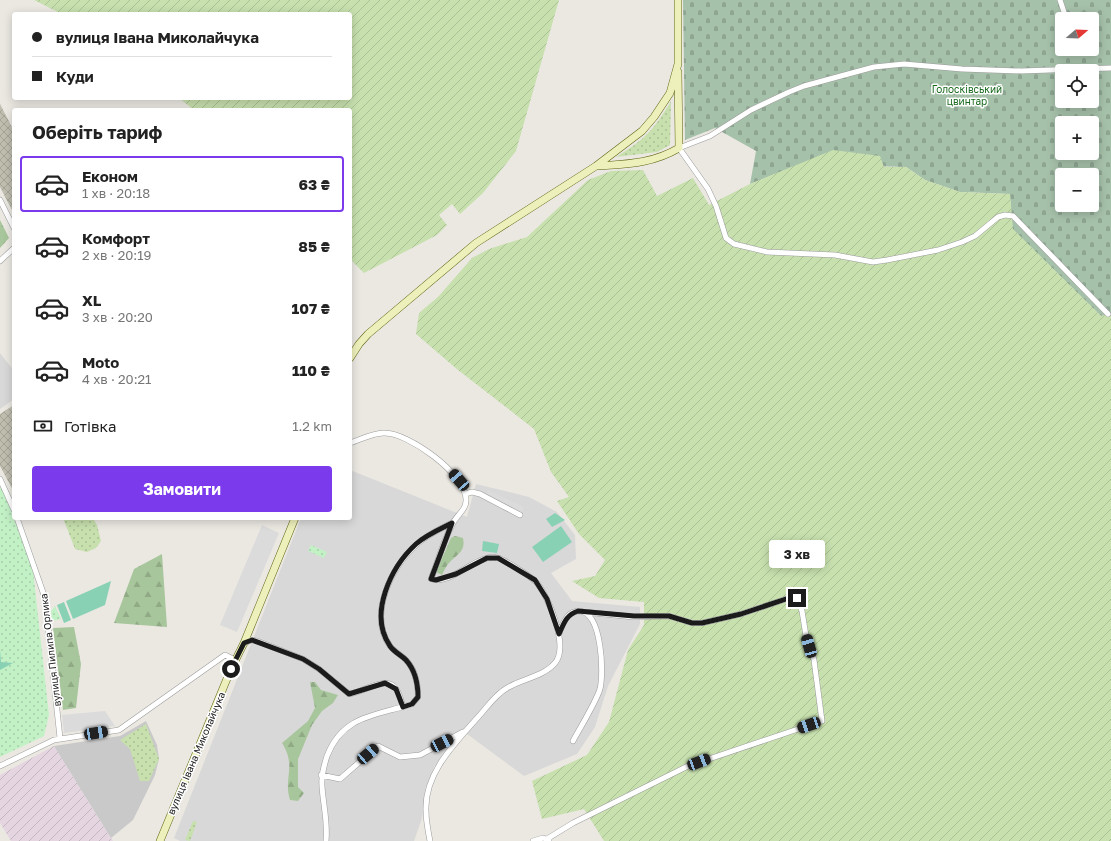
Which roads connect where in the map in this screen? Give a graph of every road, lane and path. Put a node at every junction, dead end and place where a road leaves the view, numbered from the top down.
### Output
1 (678, 0) edge
2 (1060, 0) edge
3 (1064, 12) edge
4 (678, 64) junction
5 (1111, 68) edge
6 (679, 148) junction
7 (596, 166) junction
8 (0, 200) edge
9 (12, 224) edge
10 (12, 250) edge
11 (0, 261) edge
12 (1108, 314) dead end
13 (352, 355) edge
14 (352, 442) edge
15 (0, 479) edge
16 (465, 494) junction
17 (12, 506) edge
18 (520, 515) dead end
19 (18, 520) edge
20 (294, 520) edge
21 (452, 523) junction
22 (584, 612) junction
23 (559, 634) junction
24 (244, 643) junction
25 (235, 660) junction
26 (403, 707) junction
27 (465, 731) junction
28 (60, 738) junction
29 (573, 741) dead end
30 (0, 766) edge
31 (321, 775) junction
32 (548, 840) edge
33 (160, 841) edge
34 (326, 841) edge
35 (430, 841) edge
36 (533, 841) edge

1 - 4 street
2 - 3 street
4 - 6 street
4 - 7 street
5 - 6 street
6 - 7 street
6 - 12 street
7 - 13 street
8 - 9 street
10 - 11 street
14 - 16 street
15 - 17 street
16 - 18 street
16 - 21 street
19 - 28 street, вулиця Пилипа Орлика
20 - 24 street, вулиця Івана Миколайчука
21 - 23 street
21 - 26 street
22 - 23 street
22 - 29 street
22 - 32 street
23 - 27 street
24 - 25 street, вулиця Івана Миколайчука
24 - 26 street
25 - 28 street
25 - 33 street, вулиця Івана Миколайчука
26 - 31 street
27 - 31 street
27 - 35 street
28 - 30 street
31 - 34 street
32 - 36 street

